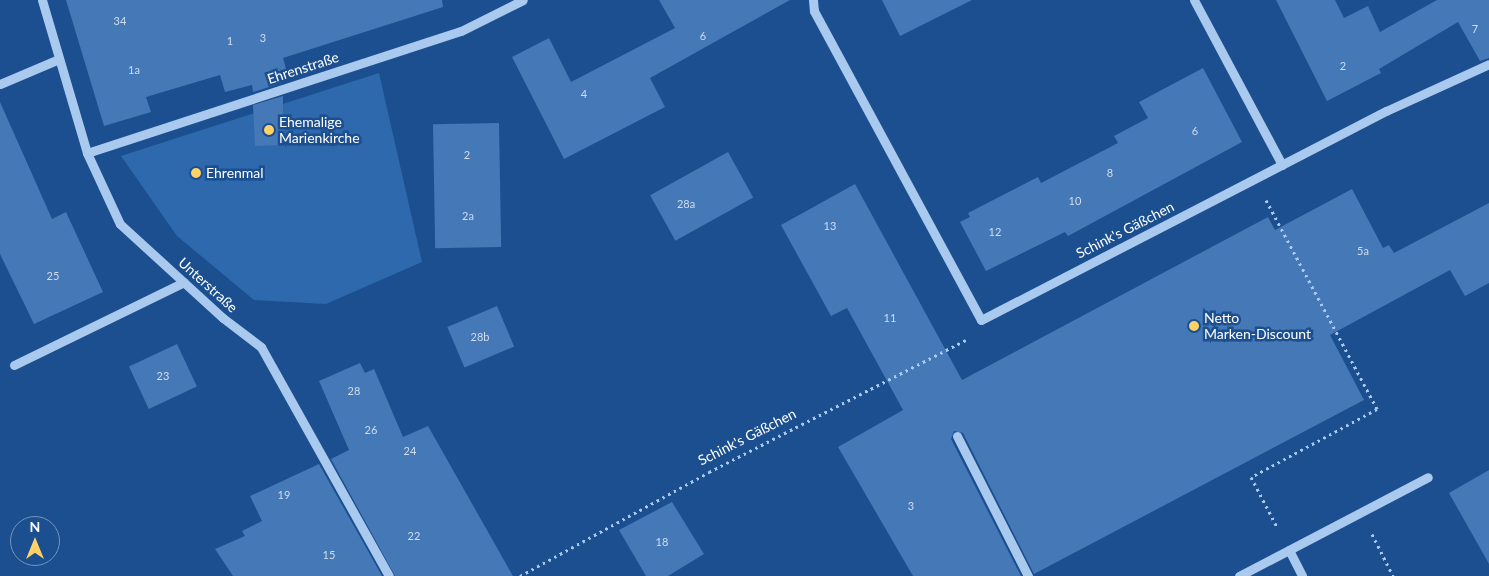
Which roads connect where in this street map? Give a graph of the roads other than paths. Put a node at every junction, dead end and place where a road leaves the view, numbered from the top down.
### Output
1 (42, 0) edge
2 (523, 0) edge
3 (813, 0) edge
4 (1194, 0) edge
5 (59, 59) junction
6 (1489, 64) edge
7 (0, 84) edge
8 (87, 153) junction
9 (1282, 165) junction
10 (184, 282) junction
11 (14, 365) dead end
12 (956, 436) dead end
13 (1428, 477) dead end
14 (1289, 550) junction
15 (389, 576) edge
16 (1028, 576) edge
17 (1239, 576) edge
18 (1302, 576) edge

1 - 5 street, Unterstraße
2 - 8 street, Ehrenstraße
3 - 9 street, Schink's Gäßchen
4 - 9 street
5 - 7 street
5 - 8 street, Unterstraße
6 - 9 street, Schink's Gäßchen
8 - 10 street, Unterstraße
10 - 11 street
10 - 15 street, Unterstraße
12 - 16 street
13 - 14 street
14 - 17 street
14 - 18 street

